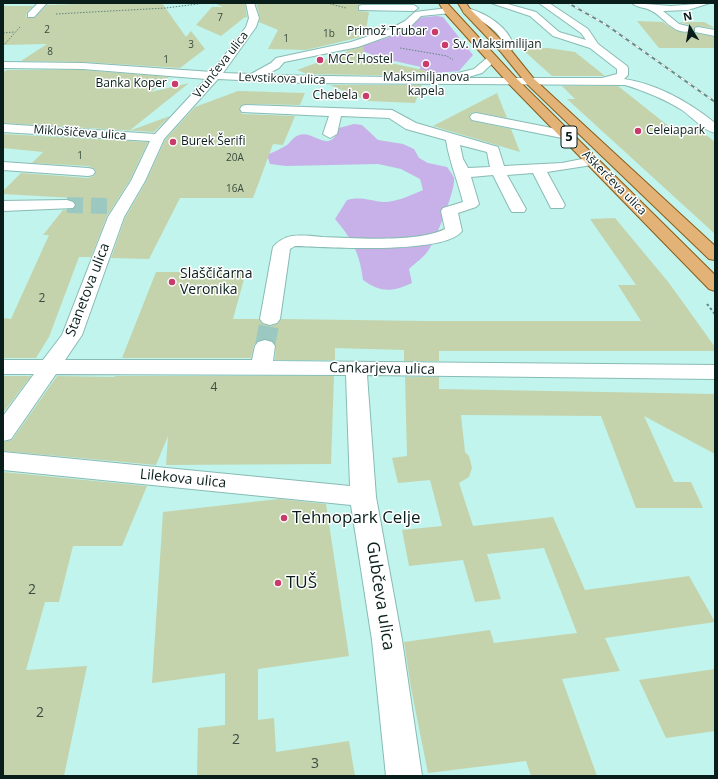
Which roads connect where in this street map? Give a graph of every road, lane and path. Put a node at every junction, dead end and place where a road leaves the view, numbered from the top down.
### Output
1 (43, 3) edge
2 (204, 3) edge
3 (250, 3) edge
4 (495, 3) edge
5 (543, 3) edge
6 (706, 3) edge
7 (645, 6) edge
8 (445, 7) edge
9 (464, 7) edge
10 (362, 8) dead end
11 (415, 8) edge
12 (31, 15) junction
13 (656, 22) dead end
14 (14, 32) junction
15 (3, 33) edge
16 (715, 33) edge
17 (362, 42) junction
18 (3, 46) edge
19 (594, 46) junction
20 (492, 59) junction
21 (3, 64) edge
22 (458, 64) dead end
23 (215, 76) junction
24 (253, 78) junction
25 (420, 81) junction
26 (510, 81) junction
27 (530, 81) junction
28 (605, 81) junction
29 (246, 109) dead end
30 (266, 110) junction
31 (301, 111) junction
32 (336, 112) junction
33 (476, 117) dead end
34 (259, 123) dead end
35 (296, 123) dead end
36 (3, 128) edge
37 (715, 129) edge
38 (330, 134) dead end
39 (567, 135) junction
40 (158, 138) junction
41 (452, 138) junction
42 (592, 161) junction
43 (10, 166) edge
44 (538, 168) junction
45 (498, 171) junction
46 (88, 172) dead end
47 (463, 173) junction
48 (3, 182) edge
49 (67, 205) tunnel mouth
50 (557, 205) dead end
51 (3, 206) edge
52 (518, 209) dead end
53 (715, 255) edge
54 (715, 285) edge
55 (270, 319) tunnel mouth
56 (265, 346) tunnel mouth
57 (3, 367) edge
58 (262, 367) junction
59 (50, 368) junction
60 (357, 369) junction
61 (715, 372) edge
62 (3, 433) edge
63 (3, 461) edge
64 (363, 497) junction
65 (404, 776) edge

1 - 12 street
2 - 12 path
3 - 23 street, Vrunčeva ulica
4 - 19 street
5 - 19 street
6 - 7 street
7 - 13 street
7 - 16 street
8 - 11 street
8 - 20 main road, Aškerčeva ulica / 5
9 - 27 main road, Aškerčeva ulica / 5
10 - 11 street
11 - 17 street
12 - 14 path
14 - 15 path
14 - 18 path
17 - 22 path
17 - 24 street
19 - 28 street
20 - 25 street
20 - 26 main road, Aškerčeva ulica / 5
21 - 23 street, Levstikova ulica
23 - 24 street, Levstikova ulica
23 - 40 street, Vrunčeva ulica
24 - 25 street, Levstikova ulica
25 - 26 street, Levstikova ulica
26 - 27 street, Levstikova ulica
26 - 39 main road, Aškerčeva ulica / 5
27 - 28 street, Levstikova ulica
27 - 53 main road, Aškerčeva ulica / 5
28 - 37 street, Levstikova ulica
29 - 30 street
30 - 31 street
30 - 34 street
31 - 32 street
31 - 35 street
32 - 38 street
32 - 41 street
33 - 39 street
36 - 40 street, Miklošičeva ulica
39 - 42 main road, Aškerčeva ulica / 5
40 - 59 street, Stanetova ulica
41 - 45 street
41 - 47 street
42 - 44 street
42 - 54 main road, Aškerčeva ulica / 5
43 - 46 street
43 - 48 street
44 - 45 street
44 - 50 street
45 - 47 street
45 - 52 street
47 - 55 street
49 - 51 street
56 - 58 street
57 - 59 street, Cankarjeva ulica
58 - 59 street, Cankarjeva ulica
58 - 60 street, Cankarjeva ulica
59 - 62 street, Stanetova ulica
60 - 61 street, Cankarjeva ulica
60 - 64 street, Gubčeva ulica
63 - 64 street, Lilekova ulica
64 - 65 street, Gubčeva ulica

